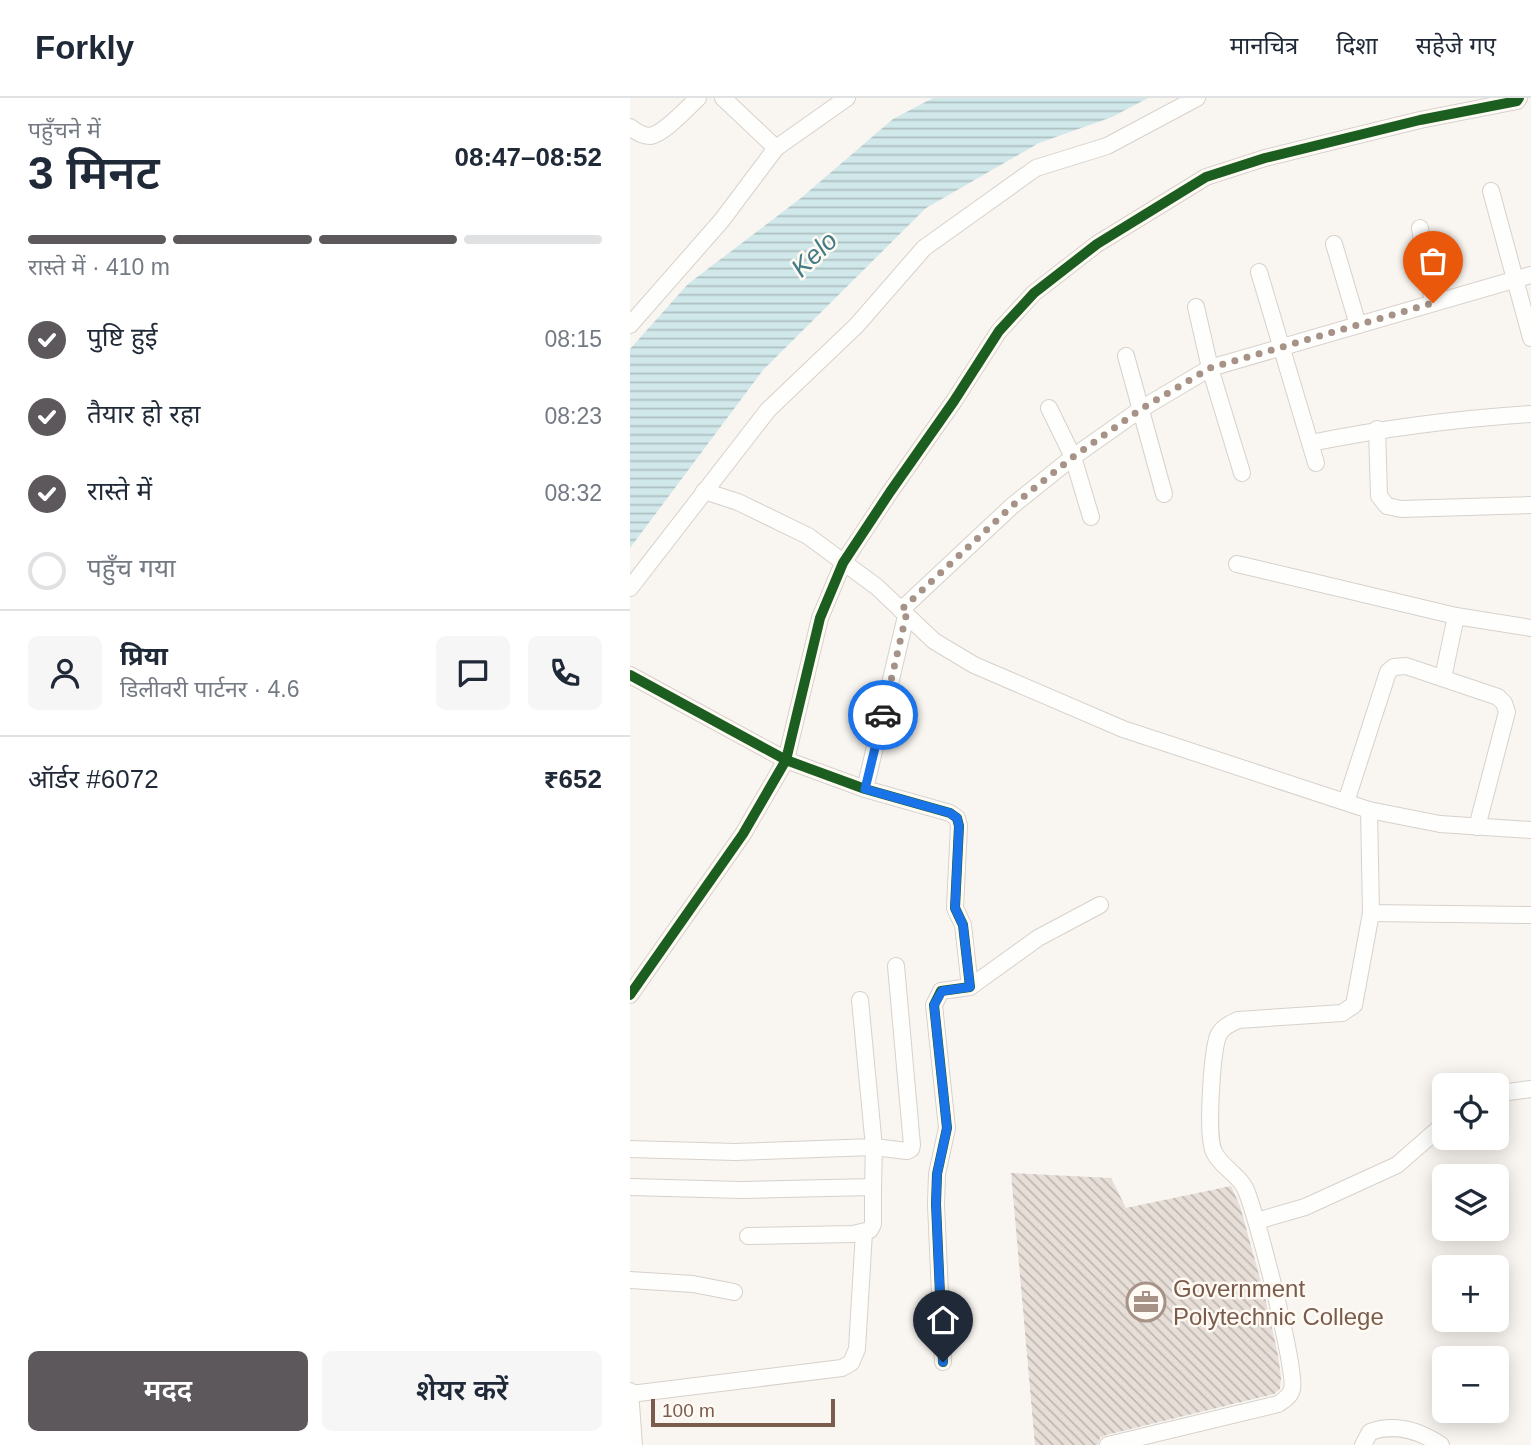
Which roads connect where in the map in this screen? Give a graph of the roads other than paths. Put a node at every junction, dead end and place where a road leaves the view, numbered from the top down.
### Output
1 (698, 98) edge
2 (723, 98) edge
3 (847, 98) edge
4 (1197, 98) edge
5 (1522, 102) edge
6 (630, 127) edge
7 (776, 148) junction
8 (1490, 191) dead end
9 (1420, 228) dead end
10 (1334, 244) dead end
11 (1259, 272) dead end
12 (1523, 277) edge
13 (1433, 303) junction
14 (1196, 307) dead end
15 (630, 325) edge
16 (1358, 325) junction
17 (1531, 338) edge
18 (1282, 347) junction
19 (1126, 356) dead end
20 (1210, 368) junction
21 (1049, 408) dead end
22 (1141, 409) junction
23 (1531, 414) edge
24 (1377, 429) junction
25 (1311, 443) junction
26 (1073, 457) junction
27 (1316, 463) dead end
28 (1242, 473) dead end
29 (704, 491) junction
30 (1164, 494) dead end
31 (1531, 505) edge
32 (1091, 517) dead end
33 (843, 563) junction
34 (1237, 564) dead end
35 (630, 588) edge
36 (903, 613) junction
37 (1456, 616) junction
38 (1531, 628) edge
39 (630, 675) edge
40 (1443, 678) junction
41 (786, 760) junction
42 (865, 789) junction
43 (1346, 802) junction
44 (1369, 810) junction
45 (1477, 827) junction
46 (1531, 830) edge
47 (1100, 905) dead end
48 (1371, 913) junction
49 (1531, 915) edge
50 (896, 966) dead end
51 (970, 987) junction
52 (630, 995) edge
53 (860, 1000) dead end
54 (1531, 1089) edge
55 (1509, 1093) edge
56 (1432, 1134) edge
57 (874, 1147) junction
58 (630, 1149) edge
59 (630, 1187) edge
60 (873, 1187) junction
61 (1257, 1221) junction
62 (864, 1232) junction
63 (748, 1236) dead end
64 (630, 1280) edge
65 (734, 1292) dead end
66 (943, 1362) dead end
67 (630, 1392) edge
68 (634, 1445) edge
69 (1108, 1445) edge
70 (1363, 1445) edge
71 (1441, 1445) edge

1 - 6 street
2 - 7 street
3 - 7 street
4 - 29 street
5 - 33 street
7 - 15 street
8 - 12 street
9 - 13 street
10 - 16 street
11 - 18 street
12 - 13 street
12 - 17 street
13 - 16 street
14 - 20 street
16 - 18 street
18 - 20 street
18 - 25 street
19 - 22 street
20 - 22 street
20 - 28 street
21 - 26 street
22 - 26 street
22 - 30 street
23 - 24 street
24 - 25 street
24 - 31 street
25 - 27 street
26 - 32 street
26 - 36 street
29 - 33 street
29 - 35 street
33 - 36 street
33 - 41 street
34 - 37 street
36 - 42 street
36 - 43 street
37 - 38 street
37 - 40 street
39 - 41 street
40 - 43 street
40 - 45 street
41 - 42 street
41 - 52 street
42 - 51 street
43 - 44 street
44 - 45 street
44 - 48 street
45 - 46 street
47 - 51 street
48 - 49 street
48 - 61 street
50 - 57 street
51 - 66 street
53 - 57 street
54 - 55 street
56 - 61 street
57 - 58 street
57 - 60 street
59 - 60 street
60 - 62 street
61 - 69 street
62 - 63 street
62 - 67 street
64 - 65 street
67 - 68 street
70 - 71 street

